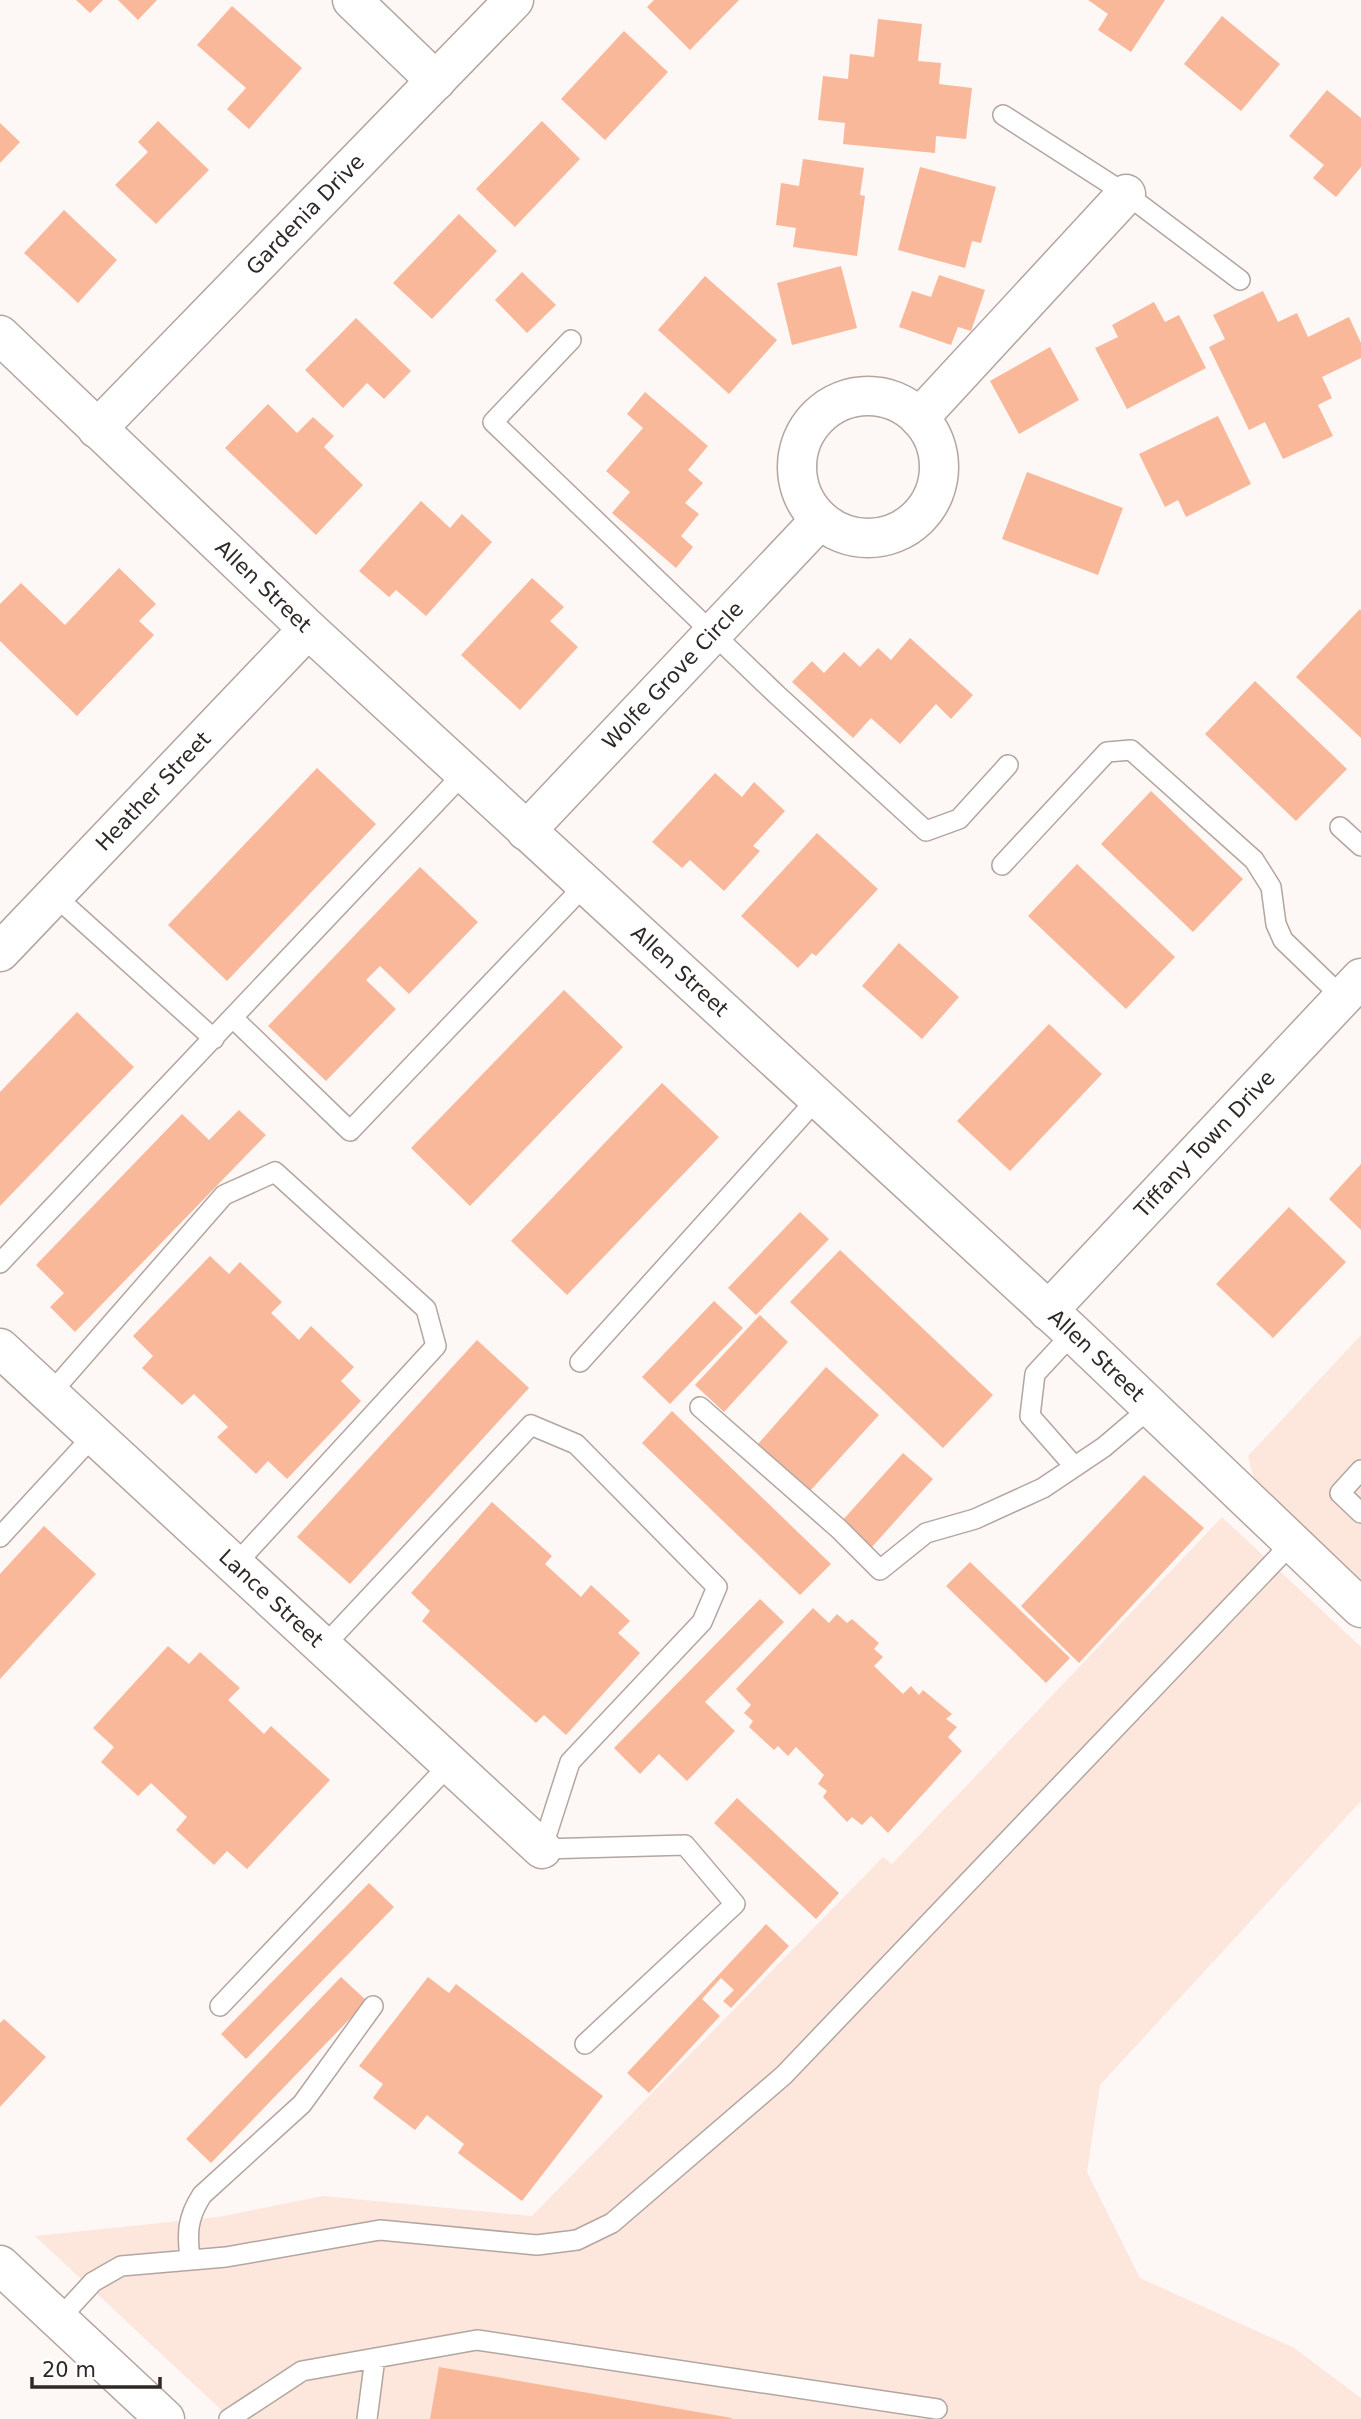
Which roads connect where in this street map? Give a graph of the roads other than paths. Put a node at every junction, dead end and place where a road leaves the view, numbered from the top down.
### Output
1 (352, 0) edge
2 (514, 0) edge
3 (436, 80) junction
4 (1003, 115) dead end
5 (1126, 194) junction
6 (1240, 280) dead end
7 (0, 335) edge
8 (571, 340) dead end
9 (919, 418) junction
10 (97, 429) junction
11 (820, 520) junction
12 (308, 629) junction
13 (713, 633) junction
14 (1008, 765) dead end
15 (464, 774) junction
16 (1340, 827) dead end
17 (526, 831) junction
18 (1361, 846) edge
19 (1002, 865) dead end
20 (585, 885) junction
21 (54, 895) junction
22 (0, 952) edge
23 (1352, 988) edge
24 (233, 1018) junction
25 (214, 1039) junction
26 (816, 1100) junction
27 (0, 1264) edge
28 (1060, 1322) junction
29 (0, 1348) edge
30 (580, 1362) dead end
31 (50, 1394) junction
32 (700, 1407) dead end
33 (1151, 1407) junction
34 (94, 1435) junction
35 (1074, 1466) junction
36 (1361, 1470) edge
37 (1361, 1513) edge
38 (0, 1537) edge
39 (1292, 1544) junction
40 (235, 1565) junction
41 (1361, 1608) edge
42 (324, 1647) junction
43 (450, 1764) junction
44 (542, 1849) junction
45 (220, 2006) dead end
46 (373, 2006) dead end
47 (585, 2044) dead end
48 (190, 2260) junction
49 (0, 2266) edge
50 (58, 2320) junction
51 (375, 2358) junction
52 (937, 2409) dead end
53 (165, 2419) edge
54 (229, 2419) edge
55 (367, 2419) edge

1 - 3 street
2 - 3 street, Gardenia Drive
3 - 10 street, Gardenia Drive
4 - 5 lane
5 - 6 lane
5 - 9 street
7 - 10 street, Allen Street
8 - 13 lane
9 - 11 street
9 - 11 street
10 - 12 street, Allen Street
11 - 13 street, Wolfe Grove Circle
12 - 15 street, Allen Street
12 - 21 street, Heather Street
13 - 14 lane
13 - 17 street, Wolfe Grove Circle
15 - 17 street, Allen Street
15 - 24 lane
16 - 18 lane
17 - 20 street, Allen Street
19 - 23 lane
20 - 24 lane
20 - 26 street, Allen Street
21 - 22 street, Heather Street
21 - 25 lane
23 - 28 street, Tiffany Town Drive
24 - 25 lane
25 - 27 lane
26 - 28 street, Allen Street
26 - 30 lane
28 - 33 street, Allen Street
28 - 35 lane
29 - 31 street, Lance Street
31 - 34 street, Lance Street
31 - 40 lane
32 - 35 lane
33 - 35 lane
33 - 39 street, Allen Street
34 - 38 lane
34 - 40 street, Lance Street
36 - 37 lane
39 - 41 street, Allen Street
39 - 48 lane
40 - 42 street, Lance Street
42 - 43 street, Lance Street
42 - 44 lane
43 - 44 street, Lance Street
43 - 45 lane
44 - 47 lane
46 - 48 lane
48 - 50 lane
49 - 50 street
50 - 53 street
51 - 52 lane
51 - 54 lane
51 - 55 lane

